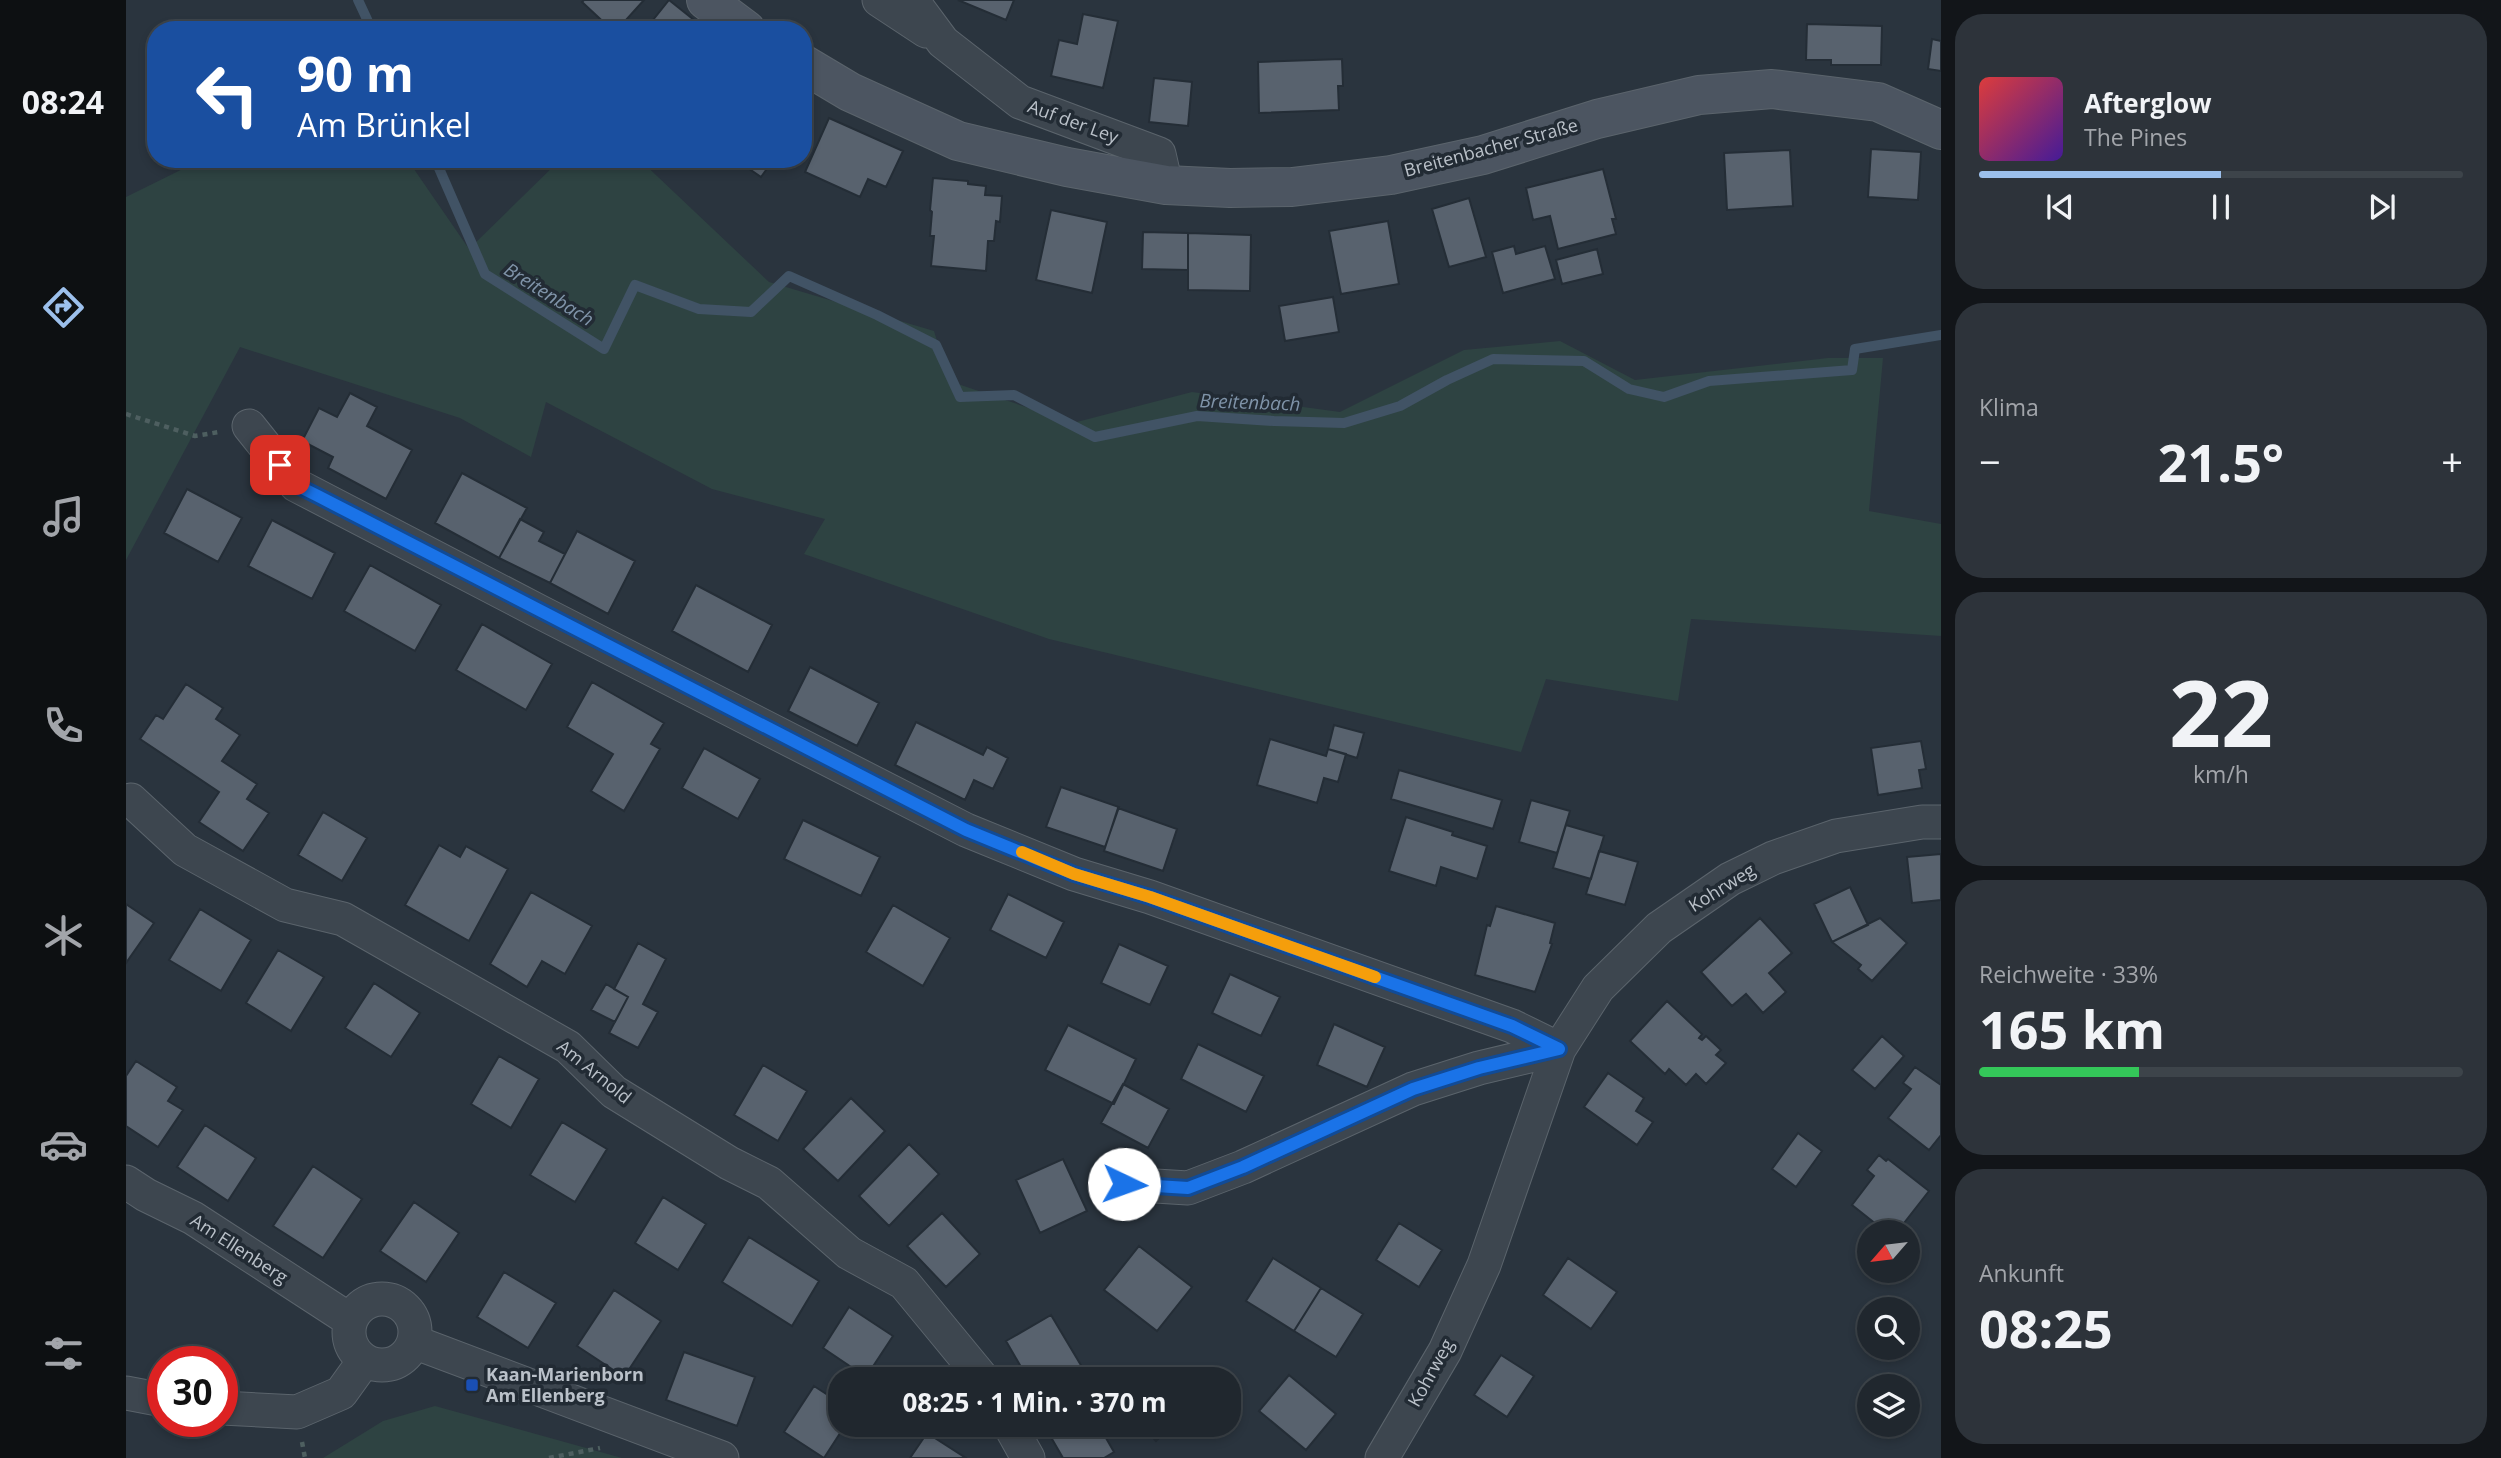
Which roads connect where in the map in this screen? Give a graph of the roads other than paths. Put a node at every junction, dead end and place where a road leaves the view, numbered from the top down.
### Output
1 (706, 0) edge
2 (879, 0) edge
3 (912, 0) edge
4 (734, 21) edge
5 (943, 43) junction
6 (812, 69) edge
7 (1941, 130) edge
8 (1166, 185) junction
9 (249, 426) road end
10 (131, 800) dead end
11 (1941, 822) edge
12 (1559, 1049) junction
13 (126, 1182) edge
14 (1124, 1184) dead end
15 (350, 1320) junction
16 (414, 1342) junction
17 (365, 1361) junction
18 (973, 1367) edge
19 (126, 1392) edge
20 (147, 1397) edge
21 (238, 1409) edge
22 (1016, 1437) edge
23 (722, 1458) edge
24 (1028, 1458) edge
25 (1382, 1458) edge

1 - 4 street
2 - 5 street
3 - 5 street, Auf der Ley
5 - 8 street, Auf der Ley
6 - 8 street, Breitenbacher Straße
7 - 8 street, Breitenbacher Straße
9 - 12 street
10 - 18 street, Am Arnold
11 - 12 street, Kohrweg
12 - 14 street
12 - 25 street, Kohrweg
13 - 15 street, Am Ellenberg
15 - 16 street
15 - 17 street
16 - 17 street
16 - 23 street
17 - 21 street
19 - 20 street
22 - 24 street

